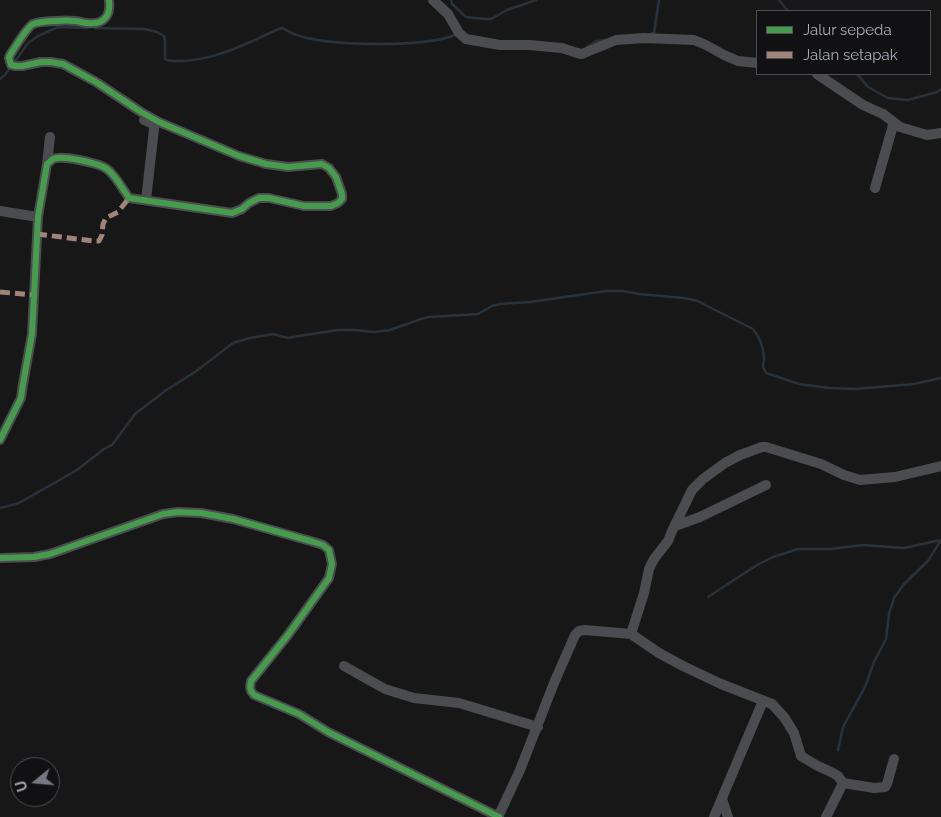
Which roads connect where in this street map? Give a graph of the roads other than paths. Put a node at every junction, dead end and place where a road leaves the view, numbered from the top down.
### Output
1 (109, 0) edge
2 (433, 0) edge
3 (756, 63) edge
4 (818, 75) edge
5 (141, 112) junction
6 (894, 122) junction
7 (941, 133) edge
8 (50, 136) dead end
9 (47, 164) junction
10 (875, 188) dead end
11 (146, 200) junction
12 (0, 211) edge
13 (38, 217) junction
14 (0, 440) edge
15 (941, 466) edge
16 (766, 485) dead end
17 (675, 526) junction
18 (0, 558) edge
19 (631, 634) junction
20 (344, 666) dead end
21 (763, 701) junction
22 (538, 727) junction
23 (894, 759) dead end
24 (843, 784) junction
25 (722, 799) junction
26 (498, 817) edge
27 (714, 817) edge
28 (728, 817) edge
29 (826, 817) edge

1 - 5 street
2 - 3 street
4 - 6 street
5 - 11 street
5 - 11 street
6 - 7 street
6 - 10 street
8 - 9 street
9 - 11 street
9 - 13 street
12 - 13 street
13 - 14 street
15 - 17 street
16 - 17 street
17 - 19 street
18 - 26 street
19 - 21 street
19 - 22 street
20 - 22 street
21 - 24 street
21 - 25 street
22 - 26 street
23 - 24 street
24 - 29 street
25 - 27 street
25 - 28 street

